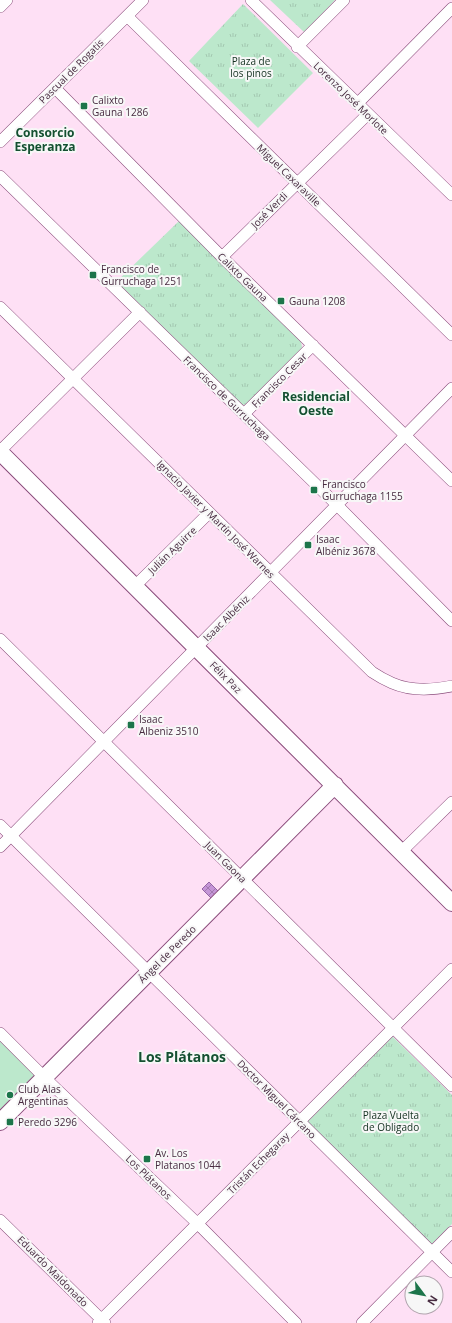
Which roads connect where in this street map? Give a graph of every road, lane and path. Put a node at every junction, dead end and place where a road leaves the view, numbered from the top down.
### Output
1 (7, 0) edge
2 (143, 0) edge
3 (251, 0) edge
4 (344, 0) edge
5 (0, 7) edge
6 (452, 8) edge
7 (127, 16) junction
8 (298, 47) junction
9 (54, 88) junction
10 (357, 104) junction
11 (368, 114) junction
12 (0, 142) edge
13 (0, 176) edge
14 (297, 182) junction
15 (452, 195) edge
16 (222, 256) junction
17 (0, 307) edge
18 (140, 312) junction
19 (452, 335) edge
20 (313, 345) junction
21 (72, 378) junction
22 (452, 388) edge
23 (244, 414) junction
24 (406, 436) junction
25 (0, 452) edge
26 (452, 481) edge
27 (337, 506) junction
28 (209, 513) junction
29 (270, 573) junction
30 (135, 586) junction
31 (452, 621) edge
32 (0, 639) edge
33 (196, 648) junction
34 (452, 686) edge
35 (104, 742) junction
36 (335, 785) junction
37 (452, 802) edge
38 (0, 825) edge
39 (11, 836) junction
40 (0, 847) edge
41 (401, 852) junction
42 (242, 878) junction
43 (452, 903) edge
44 (452, 969) edge
45 (149, 972) junction
46 (393, 1028) junction
47 (0, 1033) edge
48 (45, 1078) junction
49 (452, 1086) edge
50 (0, 1122) edge
51 (300, 1122) junction
52 (0, 1220) edge
53 (197, 1224) junction
54 (452, 1232) edge
55 (432, 1252) junction
56 (452, 1272) edge
57 (102, 1322) edge
58 (296, 1323) edge
59 (362, 1323) edge

1 - 5 street
2 - 7 street, Pascual de Rogatis
3 - 8 street, Lorenzo José Morlote
4 - 8 street
6 - 10 street
7 - 9 street, Pascual de Rogatis
7 - 14 street, Miguel Caxaraville
8 - 10 street, Lorenzo José Morlote
9 - 12 street, Pascual de Rogatis
9 - 16 street, Calixto Gauna
10 - 11 street, Lorenzo José Morlote
11 - 14 street, José Verdi
11 - 15 street, Lorenzo José Morlote
13 - 18 street, Francisco de Gurruchaga
14 - 16 street, José Verdi
14 - 19 street, Miguel Caxaraville
16 - 20 street, Calixto Gauna
17 - 21 street, Ignacio Javier y Martín José Warnes
18 - 21 street
18 - 23 street, Francisco de Gurruchaga
20 - 23 street, Francisco Cesar
20 - 24 street, Calixto Gauna
21 - 25 street
21 - 28 street, Ignacio Javier y Martín José Warnes
22 - 24 street, Isaac Albéniz
23 - 27 street, Francisco de Gurruchaga
24 - 26 street, Calixto Gauna
24 - 27 street, Isaac Albéniz
25 - 30 main road, Félix Paz
27 - 29 street, Isaac Albéniz
27 - 31 street, Francisco de Gurruchaga
28 - 29 street, Ignacio Javier y Martín José Warnes
28 - 30 street, Julián Aguirre
29 - 33 street, Isaac Albéniz
29 - 34 street, Ignacio Javier y Martín José Warnes
30 - 33 main road, Félix Paz
32 - 35 street, Juan Gaona
33 - 35 street, Isaac Albéniz
33 - 36 main road, Félix Paz
35 - 39 street, Isaac Albéniz
35 - 42 street, Juan Gaona
36 - 41 main road, Félix Paz
36 - 42 main road, Ángel de Peredo
37 - 41 street
38 - 39 street, Doctor Miguel Cárcano
39 - 40 street, Isaac Albéniz
39 - 45 street, Doctor Miguel Cárcano
41 - 43 main road, Félix Paz
42 - 45 main road, Ángel de Peredo
42 - 46 street, Juan Gaona
44 - 46 street, Tristán Echegaray
45 - 48 main road, Ángel de Peredo
45 - 51 street, Doctor Miguel Cárcano
46 - 49 street, Juan Gaona
46 - 51 street, Tristán Echegaray
47 - 48 street, Los Plátanos
48 - 50 main road, Ángel de Peredo
48 - 53 street, Los Plátanos
51 - 53 street, Tristán Echegaray
51 - 55 street, Doctor Miguel Cárcano
52 - 57 street, Eduardo Maldonado
53 - 57 street, Tristán Echegaray
53 - 58 street, Los Plátanos
54 - 55 street
55 - 56 street, Doctor Miguel Cárcano
55 - 59 street

